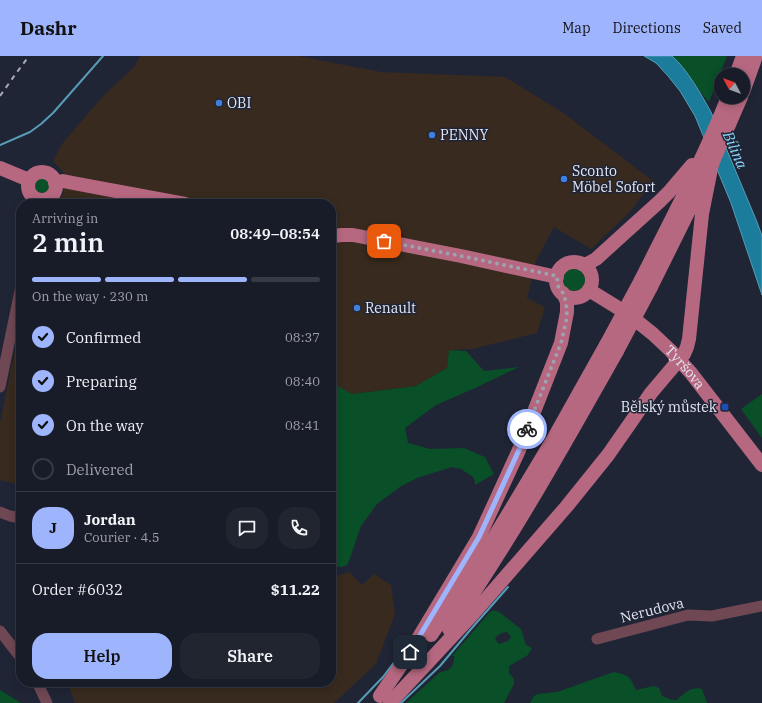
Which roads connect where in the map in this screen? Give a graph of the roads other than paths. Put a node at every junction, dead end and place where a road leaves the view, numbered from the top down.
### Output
1 (743, 56) edge
2 (756, 56) edge
3 (739, 68) edge
4 (750, 73) edge
5 (724, 104) edge
6 (738, 104) edge
7 (706, 148) junction
8 (712, 164) junction
9 (0, 168) edge
10 (29, 180) junction
11 (55, 183) junction
12 (36, 199) edge
13 (48, 199) edge
14 (158, 199) edge
15 (336, 237) edge
16 (582, 264) junction
17 (557, 276) junction
18 (646, 284) junction
19 (589, 290) junction
20 (563, 293) junction
21 (16, 310) edge
22 (611, 348) junction
23 (679, 360) junction
24 (0, 386) edge
25 (762, 465) edge
26 (0, 512) edge
27 (16, 517) edge
28 (762, 606) edge
29 (0, 631) edge
30 (597, 639) dead end
31 (16, 652) edge
32 (39, 687) edge
33 (404, 688) junction
34 (381, 701) edge
35 (47, 703) edge

1 - 3 main road
2 - 4 main road
5 - 7 main road
6 - 8 main road
7 - 16 main road
7 - 18 main road
8 - 18 main road
8 - 23 main road
9 - 10 main road
10 - 11 main road
10 - 12 main road
11 - 13 main road
11 - 14 main road
15 - 17 main road
16 - 17 main road
16 - 19 main road
17 - 20 main road
18 - 22 main road, bridge
19 - 20 main road
19 - 23 main road, Tyršova
20 - 34 main road
21 - 24 street
22 - 33 main road
22 - 34 main road
23 - 25 main road, Tyršova
23 - 33 main road
26 - 27 street
28 - 30 street, Nerudova
29 - 31 street
32 - 35 street
33 - 34 main road

